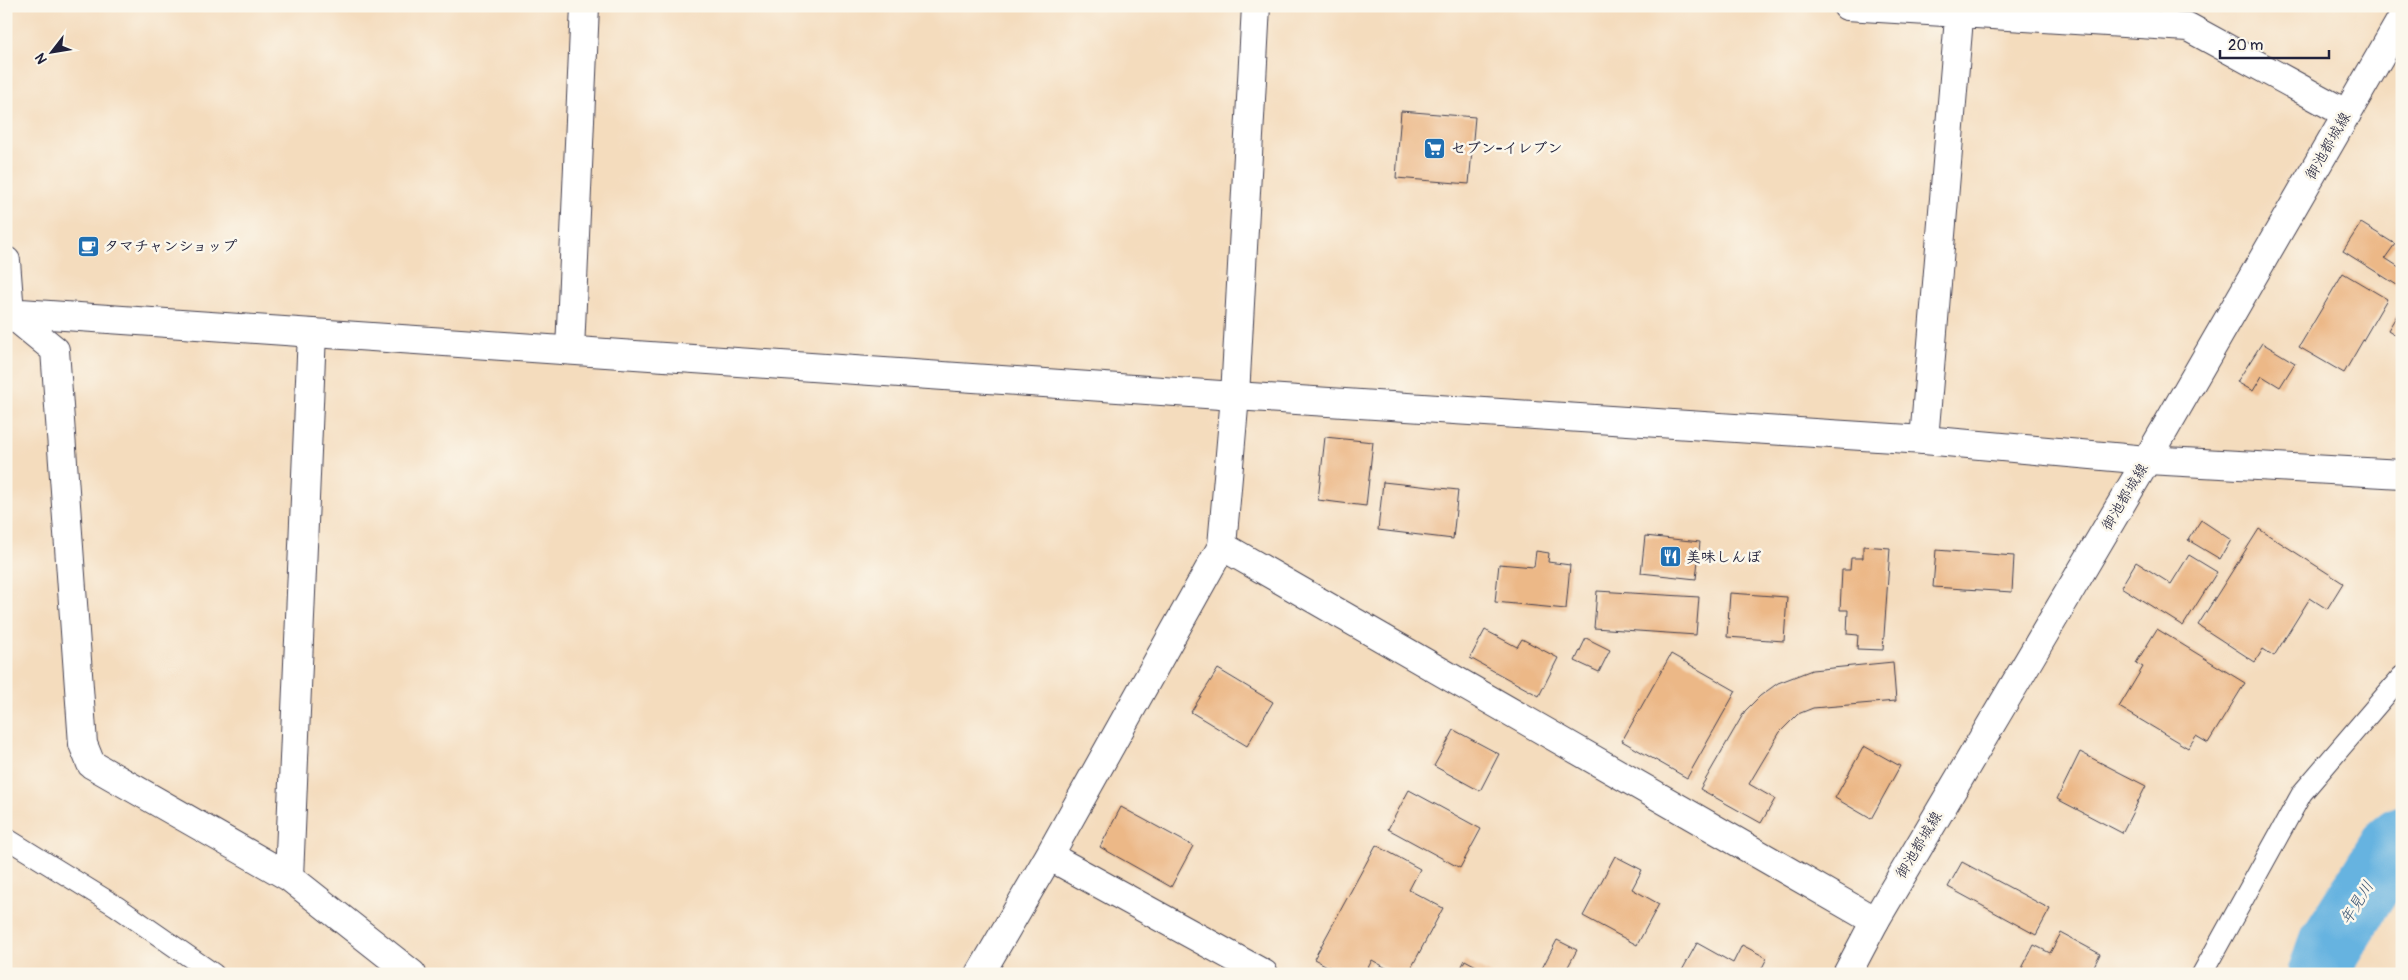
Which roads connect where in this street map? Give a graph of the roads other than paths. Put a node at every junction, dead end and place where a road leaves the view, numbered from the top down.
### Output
1 (586, 6) edge
2 (1256, 6) edge
3 (1848, 6) edge
4 (1960, 10) edge
5 (2402, 18) edge
6 (2347, 114) junction
7 (6, 261) edge
8 (8, 312) edge
9 (312, 333) junction
10 (570, 350) junction
11 (1235, 396) junction
12 (1924, 440) junction
13 (2147, 460) junction
14 (2402, 474) edge
15 (1222, 546) junction
16 (2402, 676) edge
17 (6, 838) edge
18 (1049, 856) junction
19 (289, 877) junction
20 (1875, 921) junction
21 (214, 974) edge
22 (412, 974) edge
23 (980, 974) edge
24 (1264, 974) edge
25 (1847, 974) edge
26 (2202, 974) edge

1 - 10 street
2 - 11 street
3 - 4 street
4 - 6 street
4 - 12 street
5 - 6 street, 御池都城線
6 - 13 street, 御池都城線
7 - 8 street
8 - 9 street
8 - 19 street
9 - 10 street
9 - 19 street
10 - 11 street
11 - 12 street
11 - 15 street
12 - 13 street
13 - 14 street
13 - 20 street, 御池都城線
15 - 18 street
15 - 20 street
16 - 26 lane
17 - 21 lane
18 - 23 street
18 - 24 street
19 - 22 street
20 - 25 street, 御池都城線

